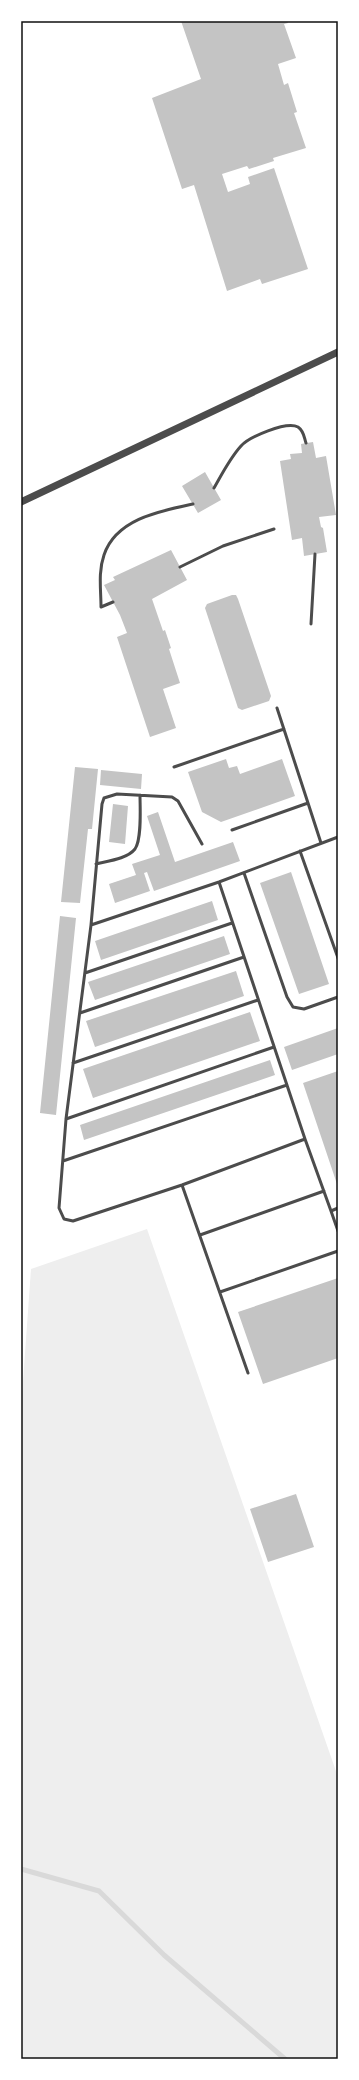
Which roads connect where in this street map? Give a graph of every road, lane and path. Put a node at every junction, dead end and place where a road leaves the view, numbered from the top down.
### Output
1 (338, 352) edge
2 (306, 443) dead end
3 (214, 488) dead end
4 (21, 502) edge
5 (192, 504) dead end
6 (274, 529) dead end
7 (315, 554) dead end
8 (180, 567) dead end
9 (113, 602) dead end
10 (311, 624) dead end
11 (277, 708) dead end
12 (284, 729) junction
13 (174, 767) dead end
14 (140, 796) junction
15 (308, 803) junction
16 (232, 830) dead end
17 (338, 837) edge
18 (321, 843) junction
19 (202, 844) dead end
20 (300, 851) junction
21 (96, 864) junction
22 (244, 873) junction
23 (219, 882) junction
24 (232, 923) junction
25 (91, 925) junction
26 (244, 958) junction
27 (338, 958) edge
28 (85, 973) junction
29 (338, 997) edge
30 (258, 1000) junction
31 (80, 1012) junction
32 (274, 1048) junction
33 (73, 1063) junction
34 (287, 1085) junction
35 (66, 1119) junction
36 (305, 1139) junction
37 (62, 1161) junction
38 (182, 1185) junction
39 (324, 1191) junction
40 (338, 1208) edge
41 (331, 1211) junction
42 (338, 1231) edge
43 (200, 1235) junction
44 (338, 1251) edge
45 (220, 1292) junction
46 (248, 1374) dead end

1 - 4 street
2 - 3 lane
5 - 9 lane
6 - 8 lane
7 - 10 lane
11 - 12 lane
12 - 13 lane
12 - 15 lane
14 - 19 lane
14 - 21 lane
14 - 21 lane
15 - 16 lane
15 - 18 lane
17 - 18 lane
18 - 20 lane
20 - 22 lane
20 - 27 lane
21 - 25 lane
22 - 23 lane
22 - 29 lane
23 - 24 lane
23 - 25 lane
24 - 26 lane
24 - 28 lane
25 - 28 lane
26 - 30 lane
26 - 31 lane
28 - 31 lane
30 - 32 lane
30 - 33 lane
31 - 33 lane
32 - 34 lane
32 - 35 lane
33 - 35 lane
34 - 36 lane
34 - 37 lane
35 - 37 lane
36 - 38 lane
36 - 39 lane
37 - 38 lane
38 - 43 lane
39 - 41 lane
39 - 43 lane
40 - 41 lane
41 - 42 lane
43 - 45 lane
44 - 45 lane
45 - 46 lane

